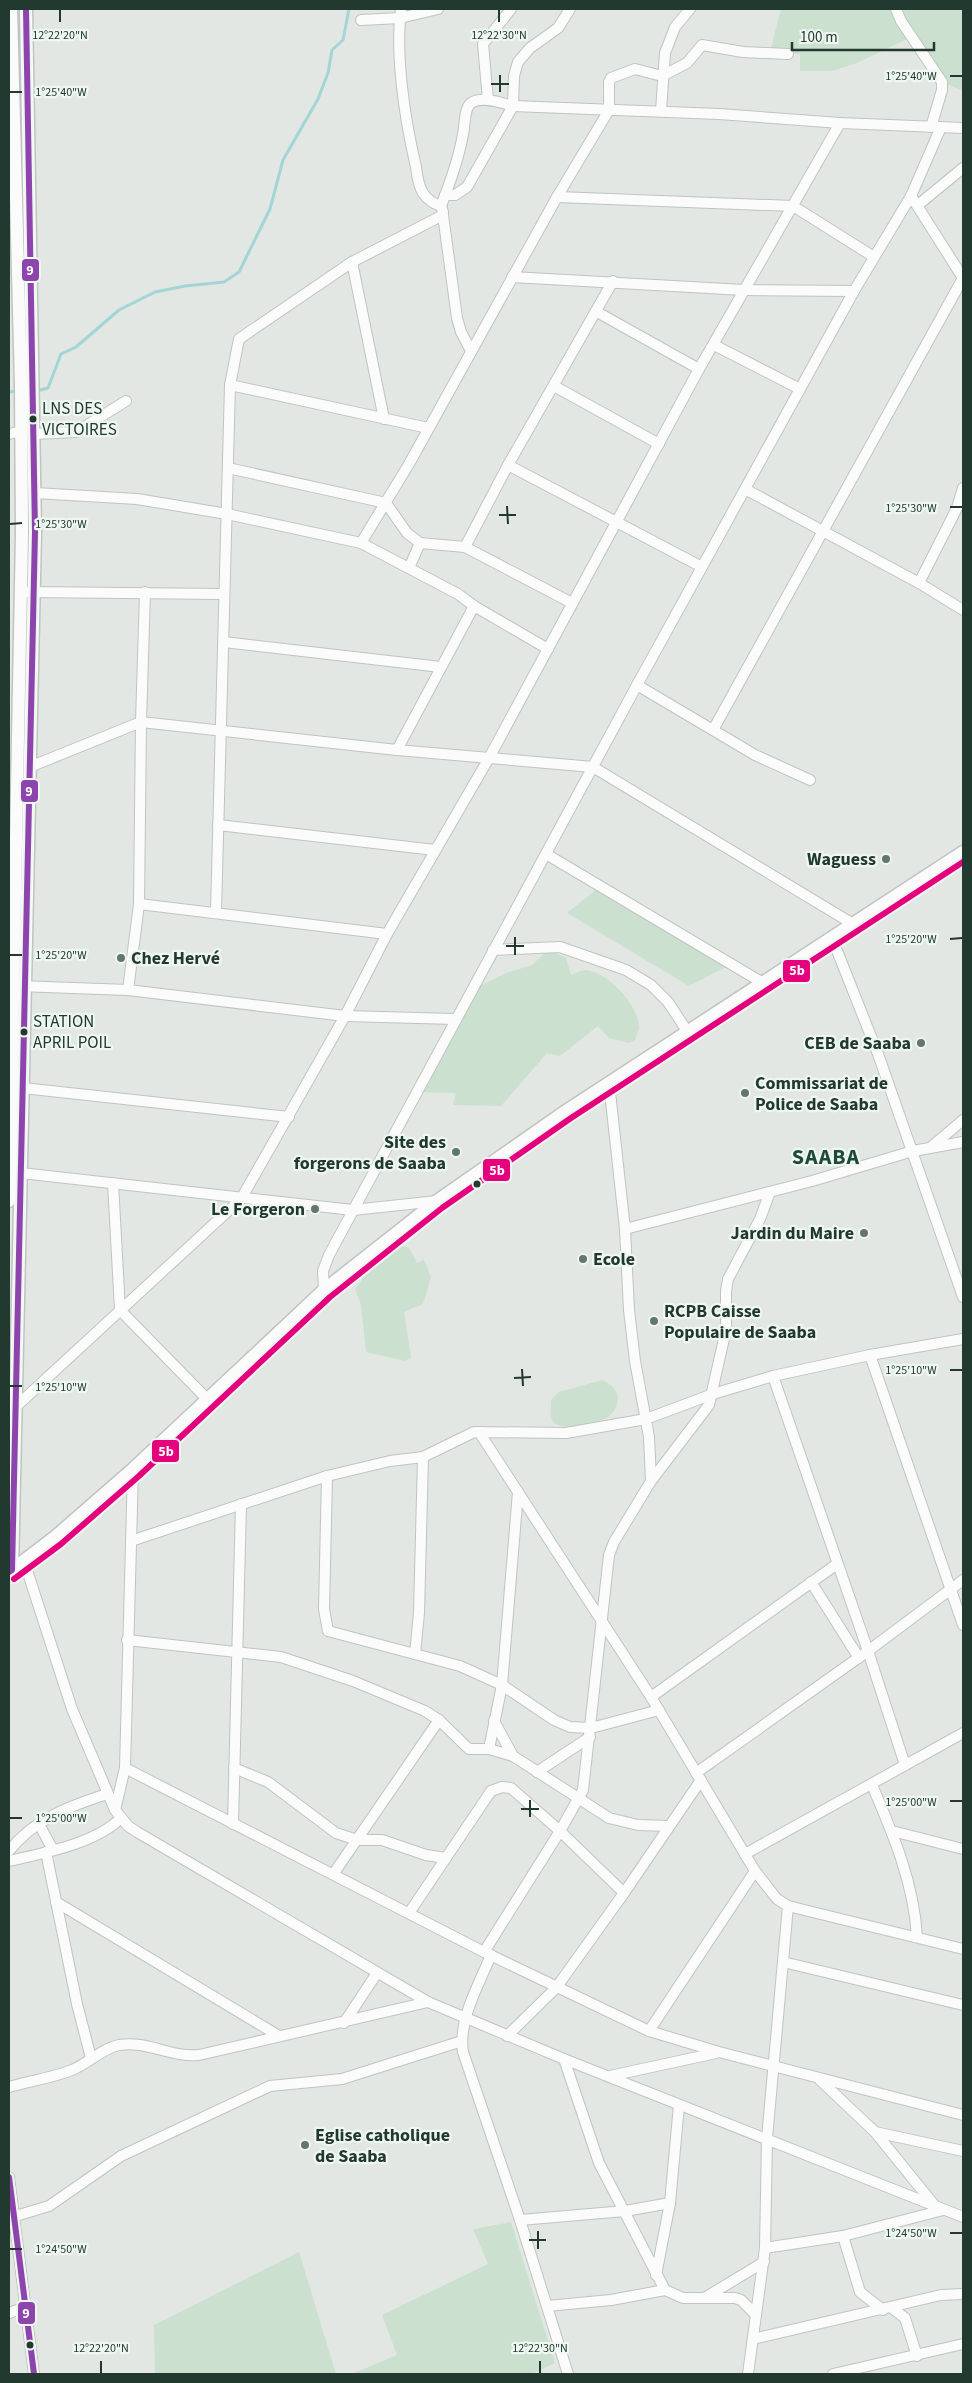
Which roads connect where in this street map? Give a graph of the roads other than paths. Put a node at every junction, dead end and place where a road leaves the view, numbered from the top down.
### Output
1 (11, 9) edge
2 (26, 9) edge
3 (438, 9) edge
4 (511, 9) edge
5 (570, 9) edge
6 (690, 9) edge
7 (896, 9) edge
8 (401, 13) edge
9 (361, 20) dead end
10 (10, 52) edge
11 (788, 54) dead end
12 (662, 76) junction
13 (488, 100) junction
14 (513, 106) junction
15 (609, 110) junction
16 (661, 111) junction
17 (840, 123) junction
18 (936, 127) junction
19 (963, 128) edge
20 (12, 144) edge
21 (963, 168) edge
22 (445, 195) junction
23 (910, 196) junction
24 (557, 197) junction
25 (918, 205) junction
26 (793, 206) junction
27 (442, 210) junction
28 (874, 257) junction
29 (352, 262) junction
30 (512, 277) junction
31 (963, 278) edge
32 (613, 281) junction
33 (744, 290) junction
34 (854, 291) junction
35 (597, 312) junction
36 (14, 335) edge
37 (714, 345) junction
38 (471, 351) junction
39 (699, 370) junction
40 (27, 385) junction
41 (230, 385) junction
42 (554, 386) junction
43 (800, 390) junction
44 (126, 401) dead end
45 (384, 419) junction
46 (428, 428) junction
47 (28, 432) junction
48 (9, 434) edge
49 (659, 444) junction
50 (508, 465) junction
51 (228, 468) junction
52 (963, 488) edge
53 (745, 489) junction
54 (35, 493) junction
55 (386, 503) junction
56 (227, 514) junction
57 (616, 522) junction
58 (823, 531) junction
59 (361, 543) junction
60 (420, 543) junction
61 (466, 547) junction
62 (702, 567) junction
63 (409, 568) junction
64 (919, 583) junction
65 (21, 592) junction
66 (34, 592) junction
67 (145, 592) junction
68 (224, 594) junction
69 (572, 603) junction
70 (474, 606) junction
71 (963, 610) edge
72 (224, 642) junction
73 (548, 649) junction
74 (441, 667) junction
75 (637, 685) junction
76 (13, 697) edge
77 (140, 722) junction
78 (220, 729) junction
79 (713, 730) junction
80 (397, 750) junction
81 (489, 758) junction
82 (32, 766) junction
83 (593, 767) junction
84 (810, 780) dead end
85 (13, 808) edge
86 (218, 825) junction
87 (435, 850) junction
88 (963, 852) edge
89 (546, 854) junction
90 (12, 900) edge
91 (139, 904) junction
92 (216, 912) junction
93 (853, 924) junction
94 (387, 934) junction
95 (832, 938) junction
96 (493, 950) junction
97 (764, 983) junction
98 (16, 986) edge
99 (128, 990) junction
100 (345, 1016) junction
101 (455, 1019) junction
102 (687, 1031) junction
103 (609, 1083) junction
104 (23, 1088) junction
105 (289, 1116) junction
106 (963, 1120) edge
107 (963, 1142) edge
108 (930, 1148) junction
109 (914, 1151) junction
110 (21, 1173) junction
111 (113, 1183) junction
112 (770, 1192) junction
113 (242, 1199) junction
114 (9, 1201) edge
115 (437, 1201) junction
116 (353, 1210) junction
117 (625, 1230) junction
118 (324, 1290) junction
119 (963, 1297) edge
120 (120, 1310) junction
121 (963, 1339) edge
122 (12, 1352) edge
123 (870, 1355) junction
124 (773, 1376) junction
125 (713, 1394) junction
126 (207, 1400) junction
127 (12, 1411) edge
128 (646, 1419) junction
129 (478, 1432) junction
130 (423, 1457) junction
131 (133, 1469) junction
132 (327, 1476) junction
133 (651, 1481) junction
134 (518, 1492) junction
135 (241, 1504) junction
136 (131, 1541) junction
137 (24, 1561) junction
138 (837, 1564) junction
139 (10, 1571) edge
140 (963, 1580) edge
141 (810, 1582) junction
142 (950, 1588) junction
143 (603, 1623) junction
144 (963, 1625) edge
145 (127, 1640) junction
146 (238, 1650) junction
147 (868, 1651) junction
148 (415, 1654) junction
149 (859, 1658) junction
150 (502, 1685) junction
151 (651, 1697) junction
152 (659, 1710) junction
153 (438, 1720) junction
154 (494, 1721) junction
155 (590, 1733) junction
156 (963, 1733) edge
157 (489, 1750) junction
158 (513, 1756) junction
159 (905, 1765) junction
160 (125, 1768) junction
161 (234, 1768) junction
162 (537, 1772) junction
163 (698, 1776) junction
164 (872, 1785) junction
165 (108, 1794) junction
166 (579, 1800) junction
167 (118, 1814) junction
168 (39, 1824) junction
169 (233, 1824) junction
170 (668, 1826) junction
171 (560, 1831) junction
172 (892, 1831) junction
173 (357, 1840) junction
174 (963, 1849) edge
175 (9, 1851) edge
176 (50, 1851) junction
177 (745, 1854) junction
178 (446, 1858) junction
179 (9, 1861) edge
180 (755, 1871) junction
181 (334, 1873) junction
182 (624, 1893) junction
183 (56, 1902) junction
184 (788, 1906) junction
185 (409, 1912) junction
186 (917, 1937) junction
187 (963, 1949) edge
188 (488, 1954) junction
189 (783, 1962) junction
190 (377, 1973) junction
191 (556, 1988) junction
192 (428, 2002) junction
193 (963, 2005) edge
194 (465, 2018) junction
195 (344, 2023) junction
196 (649, 2030) junction
197 (279, 2036) junction
198 (507, 2036) junction
199 (462, 2041) junction
200 (719, 2052) junction
201 (91, 2058) junction
202 (564, 2059) junction
203 (773, 2065) junction
204 (610, 2076) junction
205 (820, 2079) junction
206 (9, 2087) edge
207 (679, 2105) junction
208 (963, 2116) edge
209 (875, 2132) junction
210 (766, 2138) junction
211 (963, 2151) edge
212 (9, 2177) edge
213 (670, 2203) junction
214 (939, 2208) junction
215 (626, 2211) junction
216 (12, 2217) edge
217 (963, 2217) edge
218 (520, 2220) junction
219 (843, 2236) junction
220 (765, 2248) junction
221 (764, 2262) junction
222 (656, 2275) junction
223 (665, 2290) junction
224 (963, 2294) edge
225 (705, 2298) junction
226 (547, 2306) junction
227 (26, 2307) junction
228 (888, 2309) junction
229 (9, 2313) edge
230 (756, 2315) junction
231 (753, 2339) junction
232 (963, 2344) edge
233 (917, 2356) junction
234 (34, 2374) edge
235 (568, 2374) edge
236 (748, 2374) edge
237 (833, 2374) edge

1 - 10 street
2 - 40 street
3 - 8 street
4 - 13 street
5 - 14 street
6 - 12 street
7 - 18 street
8 - 9 street
8 - 27 street
10 - 20 street
11 - 12 street
12 - 15 street
12 - 16 street
13 - 14 street
13 - 22 street
14 - 15 street
14 - 22 street
15 - 16 street
15 - 24 street
16 - 17 street
17 - 18 street
17 - 26 street
18 - 19 street
18 - 23 street
20 - 36 street
21 - 25 street
22 - 27 street
23 - 25 street
23 - 28 street
24 - 26 street
24 - 30 street
25 - 31 street
26 - 28 street
26 - 33 street
27 - 29 street
27 - 38 street
28 - 34 street
29 - 41 street
29 - 45 street
30 - 32 street
30 - 38 street
31 - 58 street
32 - 33 street
32 - 35 street
33 - 34 street
33 - 37 street
34 - 43 street
35 - 39 street
35 - 42 street
36 - 40 street
37 - 39 street
37 - 43 street
38 - 46 street
39 - 49 street
40 - 47 street
41 - 45 street
41 - 51 street
42 - 49 street
42 - 50 street
43 - 53 street
44 - 47 street
45 - 46 street
46 - 55 street
47 - 48 street
47 - 54 street
47 - 65 street
49 - 57 street
50 - 57 street
50 - 61 street
51 - 55 street
51 - 56 street
52 - 64 street
53 - 58 street
53 - 62 street
54 - 56 street
54 - 66 street
55 - 59 street
55 - 60 street
56 - 59 street
56 - 68 street
57 - 62 street
57 - 69 street
58 - 64 street
58 - 79 street
59 - 63 street
60 - 61 street
60 - 63 street
61 - 69 street
62 - 75 street
63 - 70 street
64 - 71 street
65 - 66 street
65 - 76 street
66 - 67 street
66 - 82 street
67 - 68 street
67 - 77 street
68 - 72 street
69 - 73 street
70 - 73 street
70 - 74 street
72 - 74 street
72 - 78 street
73 - 81 street
74 - 80 street
75 - 79 street
75 - 83 street
76 - 85 street
77 - 78 street
77 - 82 street
77 - 91 street
78 - 80 street
78 - 86 street
79 - 84 street
80 - 81 street
81 - 83 street
81 - 87 street
82 - 98 street
83 - 89 street
83 - 93 street
85 - 90 street
86 - 87 street
86 - 92 street
87 - 94 street
88 - 93 street
89 - 96 street
89 - 97 street
90 - 98 street
91 - 92 street
91 - 99 street
92 - 94 street
93 - 95 street
94 - 100 street
95 - 97 street
95 - 109 street
96 - 101 street
96 - 102 street
97 - 102 street
98 - 99 street
98 - 104 street
98 - 114 street
99 - 100 street
100 - 101 street
100 - 105 street
101 - 116 street
102 - 103 street
103 - 115 street
103 - 117 street
104 - 105 street
104 - 110 street
105 - 113 street
106 - 108 street
107 - 108 street
108 - 109 street
109 - 112 street
109 - 119 street
110 - 111 street
110 - 122 street
111 - 113 street
111 - 120 street
112 - 117 street
112 - 125 street
113 - 116 street
113 - 120 street
115 - 116 street
115 - 118 street
116 - 118 street
117 - 128 street
118 - 126 street
120 - 126 street
120 - 127 street
121 - 123 street
122 - 127 street
123 - 124 street
123 - 142 street
124 - 125 street
124 - 138 street
125 - 128 street
125 - 133 street
126 - 131 street
127 - 139 street
128 - 129 street
128 - 133 street
129 - 130 street
129 - 134 street
130 - 132 street
130 - 148 street
131 - 136 street
131 - 137 street
132 - 135 street
132 - 148 street
133 - 143 street
134 - 143 street
134 - 150 street
135 - 136 street
135 - 146 street
136 - 145 street
137 - 139 street
137 - 165 street
138 - 141 street
138 - 147 street
140 - 142 street
141 - 149 street
141 - 151 street
142 - 144 street
142 - 147 street
143 - 151 street
143 - 155 street
145 - 146 street
145 - 160 street
146 - 153 street
146 - 161 street
147 - 149 street
147 - 159 street
148 - 150 street
149 - 163 street
150 - 154 street
150 - 155 street
151 - 152 street
152 - 155 street
152 - 163 street
153 - 157 street
153 - 173 street
154 - 157 street
154 - 158 street
155 - 162 street
155 - 166 street
156 - 159 street
157 - 158 street
158 - 162 street
159 - 164 street
160 - 167 street
160 - 169 street
161 - 169 street
161 - 173 street
162 - 166 street
163 - 170 street
163 - 177 street
164 - 172 street
164 - 177 street
165 - 167 street
165 - 168 street
166 - 170 street
166 - 171 street
167 - 176 street
167 - 190 street
168 - 175 street
168 - 176 street
169 - 181 street
170 - 182 street
171 - 178 street
171 - 182 street
171 - 188 street
172 - 174 street
172 - 186 street
173 - 178 street
173 - 181 street
176 - 179 street
176 - 183 street
177 - 180 street
178 - 185 street
180 - 184 street
180 - 196 street
181 - 185 street
182 - 191 street
183 - 197 street
183 - 201 street
184 - 186 street
184 - 189 street
185 - 188 street
186 - 187 street
188 - 191 street
188 - 194 street
189 - 193 street
189 - 203 street
190 - 192 street
190 - 195 street
191 - 196 street
191 - 198 street
192 - 194 street
192 - 195 street
194 - 198 street
194 - 199 street
195 - 197 street
196 - 200 street
197 - 201 street
198 - 202 street
199 - 216 street
199 - 218 street
200 - 203 street
200 - 204 street
201 - 206 street
202 - 204 street
202 - 215 street
203 - 205 street
203 - 210 street
204 - 207 street
205 - 208 street
205 - 209 street
207 - 210 street
207 - 213 street
209 - 211 street
209 - 214 street
210 - 214 street
210 - 220 street
212 - 216 street
213 - 215 street
213 - 222 street
214 - 217 street
214 - 219 street
215 - 218 street
215 - 222 street
216 - 227 street
218 - 226 street
219 - 220 street
219 - 228 street
220 - 221 street
221 - 225 street
221 - 230 street
222 - 223 street
223 - 225 street
223 - 226 street
224 - 228 street
225 - 230 street
226 - 235 street
227 - 229 street
227 - 234 street
228 - 231 street
228 - 233 street
230 - 231 street
231 - 236 street
232 - 233 street
233 - 237 street

